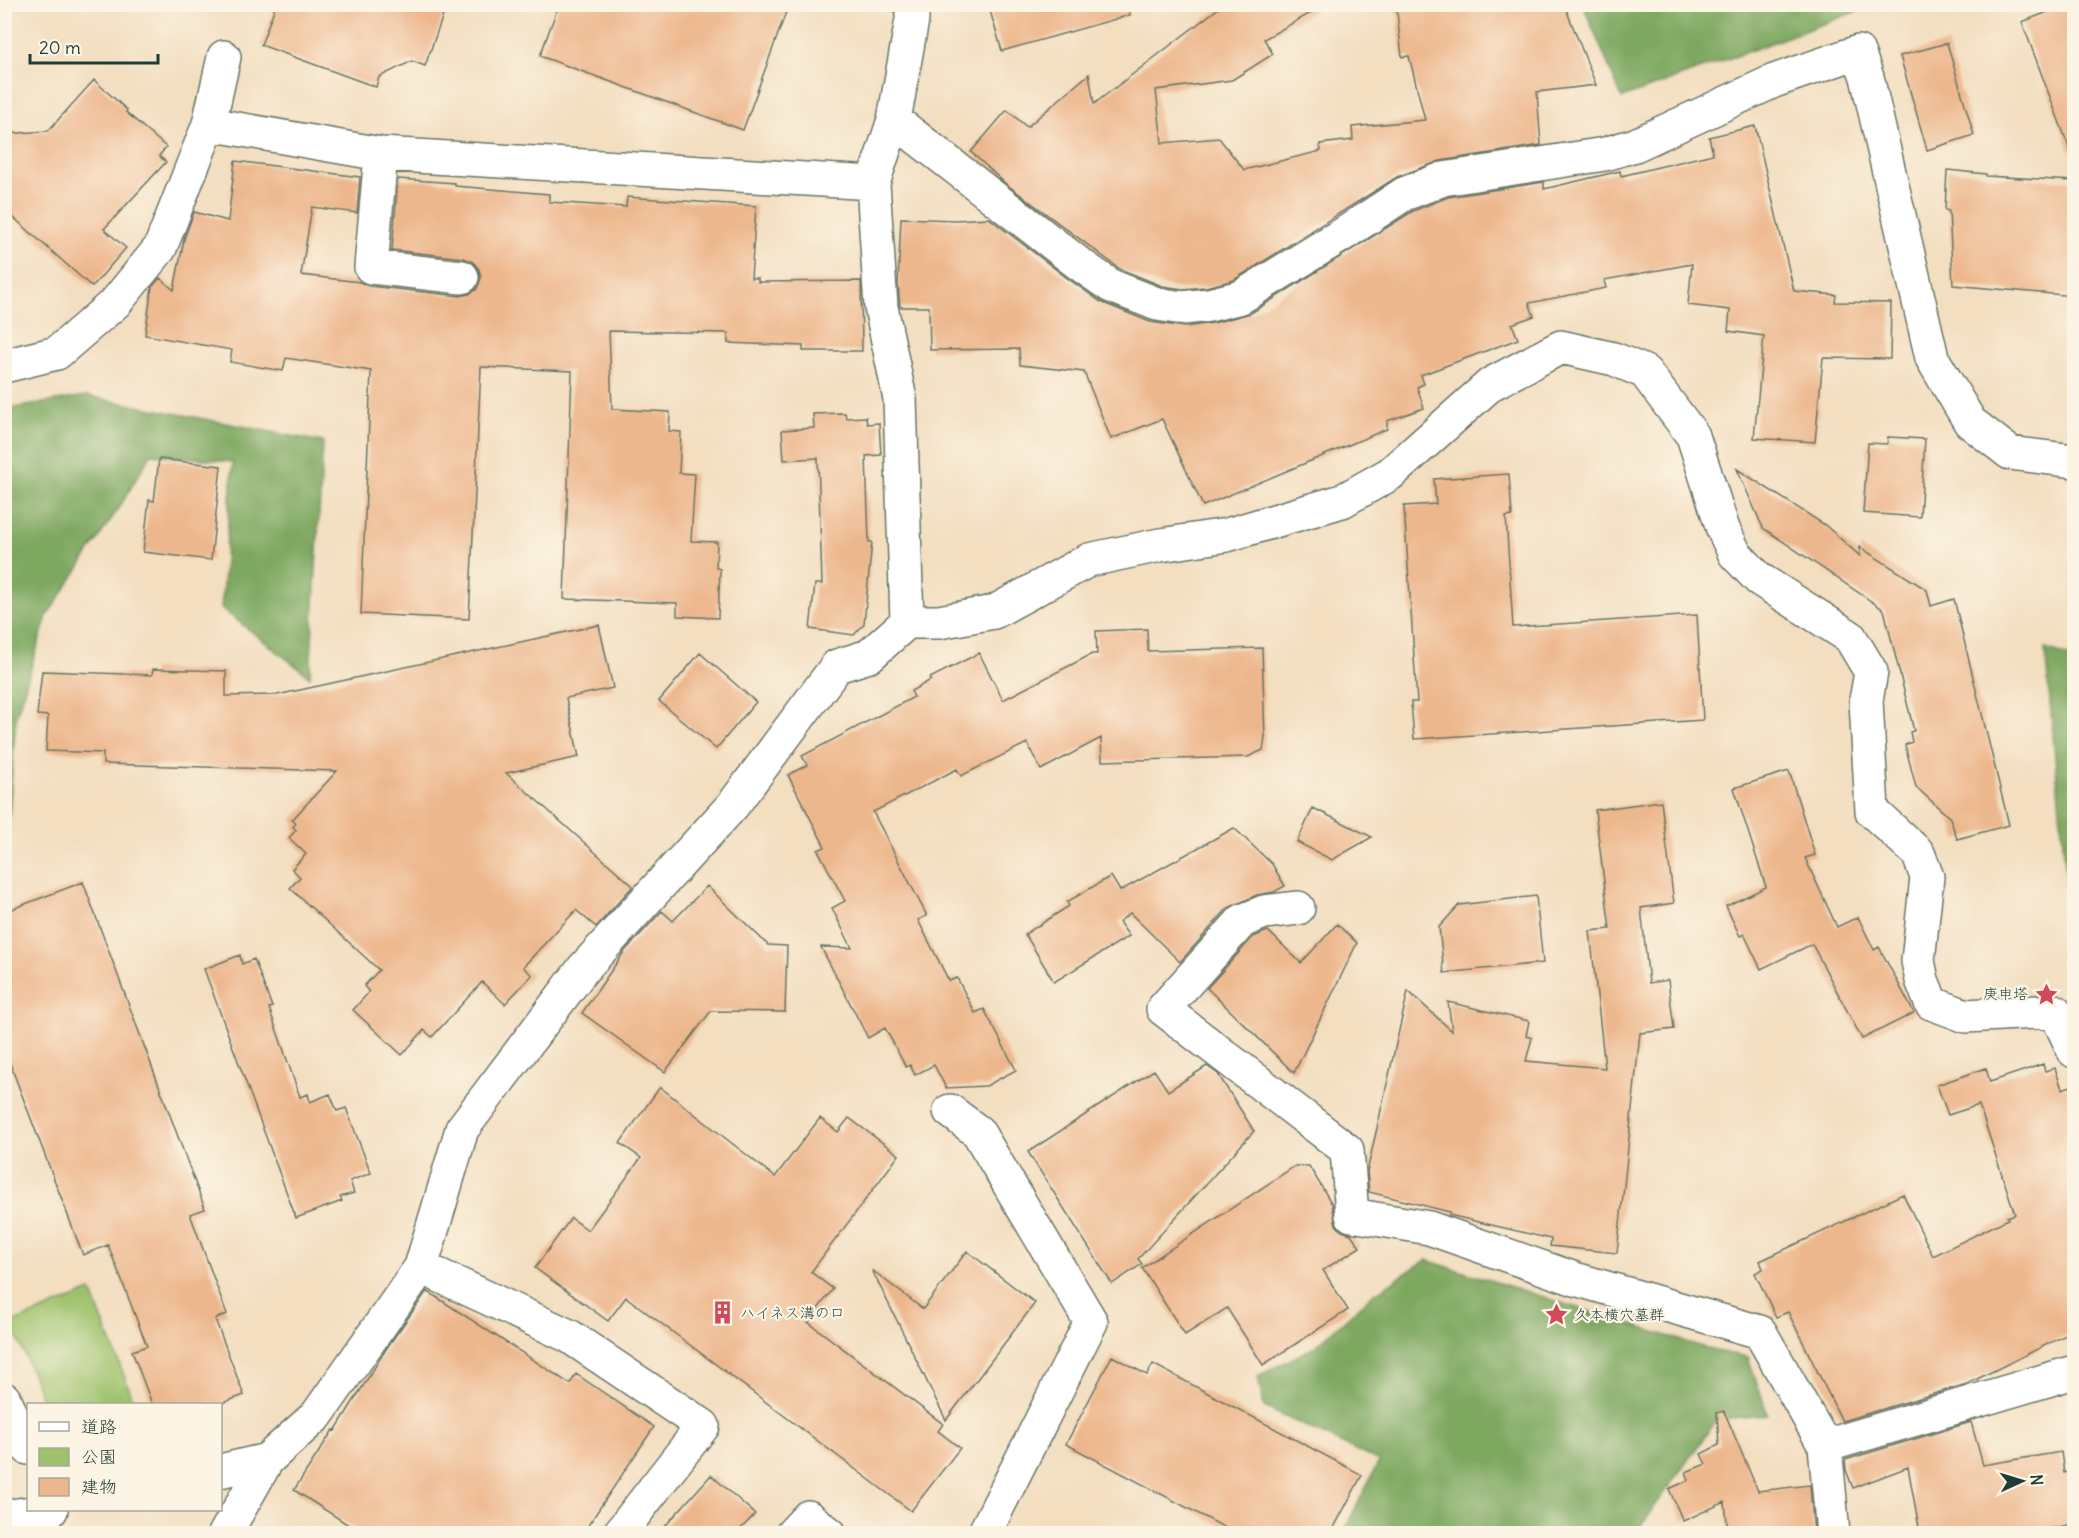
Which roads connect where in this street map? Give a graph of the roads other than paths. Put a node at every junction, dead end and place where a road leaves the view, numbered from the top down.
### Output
1 (912, 4) edge
2 (224, 57) dead end
3 (894, 120) junction
4 (209, 124) junction
5 (381, 154) junction
6 (873, 183) junction
7 (462, 277) dead end
8 (4, 366) edge
9 (2074, 461) edge
10 (907, 622) junction
11 (1298, 908) dead end
12 (2074, 1051) edge
13 (950, 1111) dead end
14 (421, 1267) junction
15 (2074, 1372) edge
16 (4, 1399) edge
17 (27, 1446) edge
18 (1824, 1446) junction
19 (267, 1460) junction
20 (222, 1471) edge
21 (39, 1511) edge
22 (4, 1517) edge
23 (225, 1533) edge
24 (619, 1533) edge
25 (792, 1533) edge
26 (830, 1533) edge
27 (984, 1533) edge
28 (1833, 1533) edge

1 - 3 street
2 - 4 street
3 - 6 street
3 - 9 street
4 - 5 street
4 - 8 street
5 - 6 street
5 - 7 street
6 - 10 street
10 - 12 street
10 - 14 street
11 - 18 street
13 - 27 street
14 - 19 street
14 - 24 street
15 - 18 street
16 - 17 street
18 - 28 street
19 - 20 street
19 - 23 street
21 - 22 street
25 - 26 street

